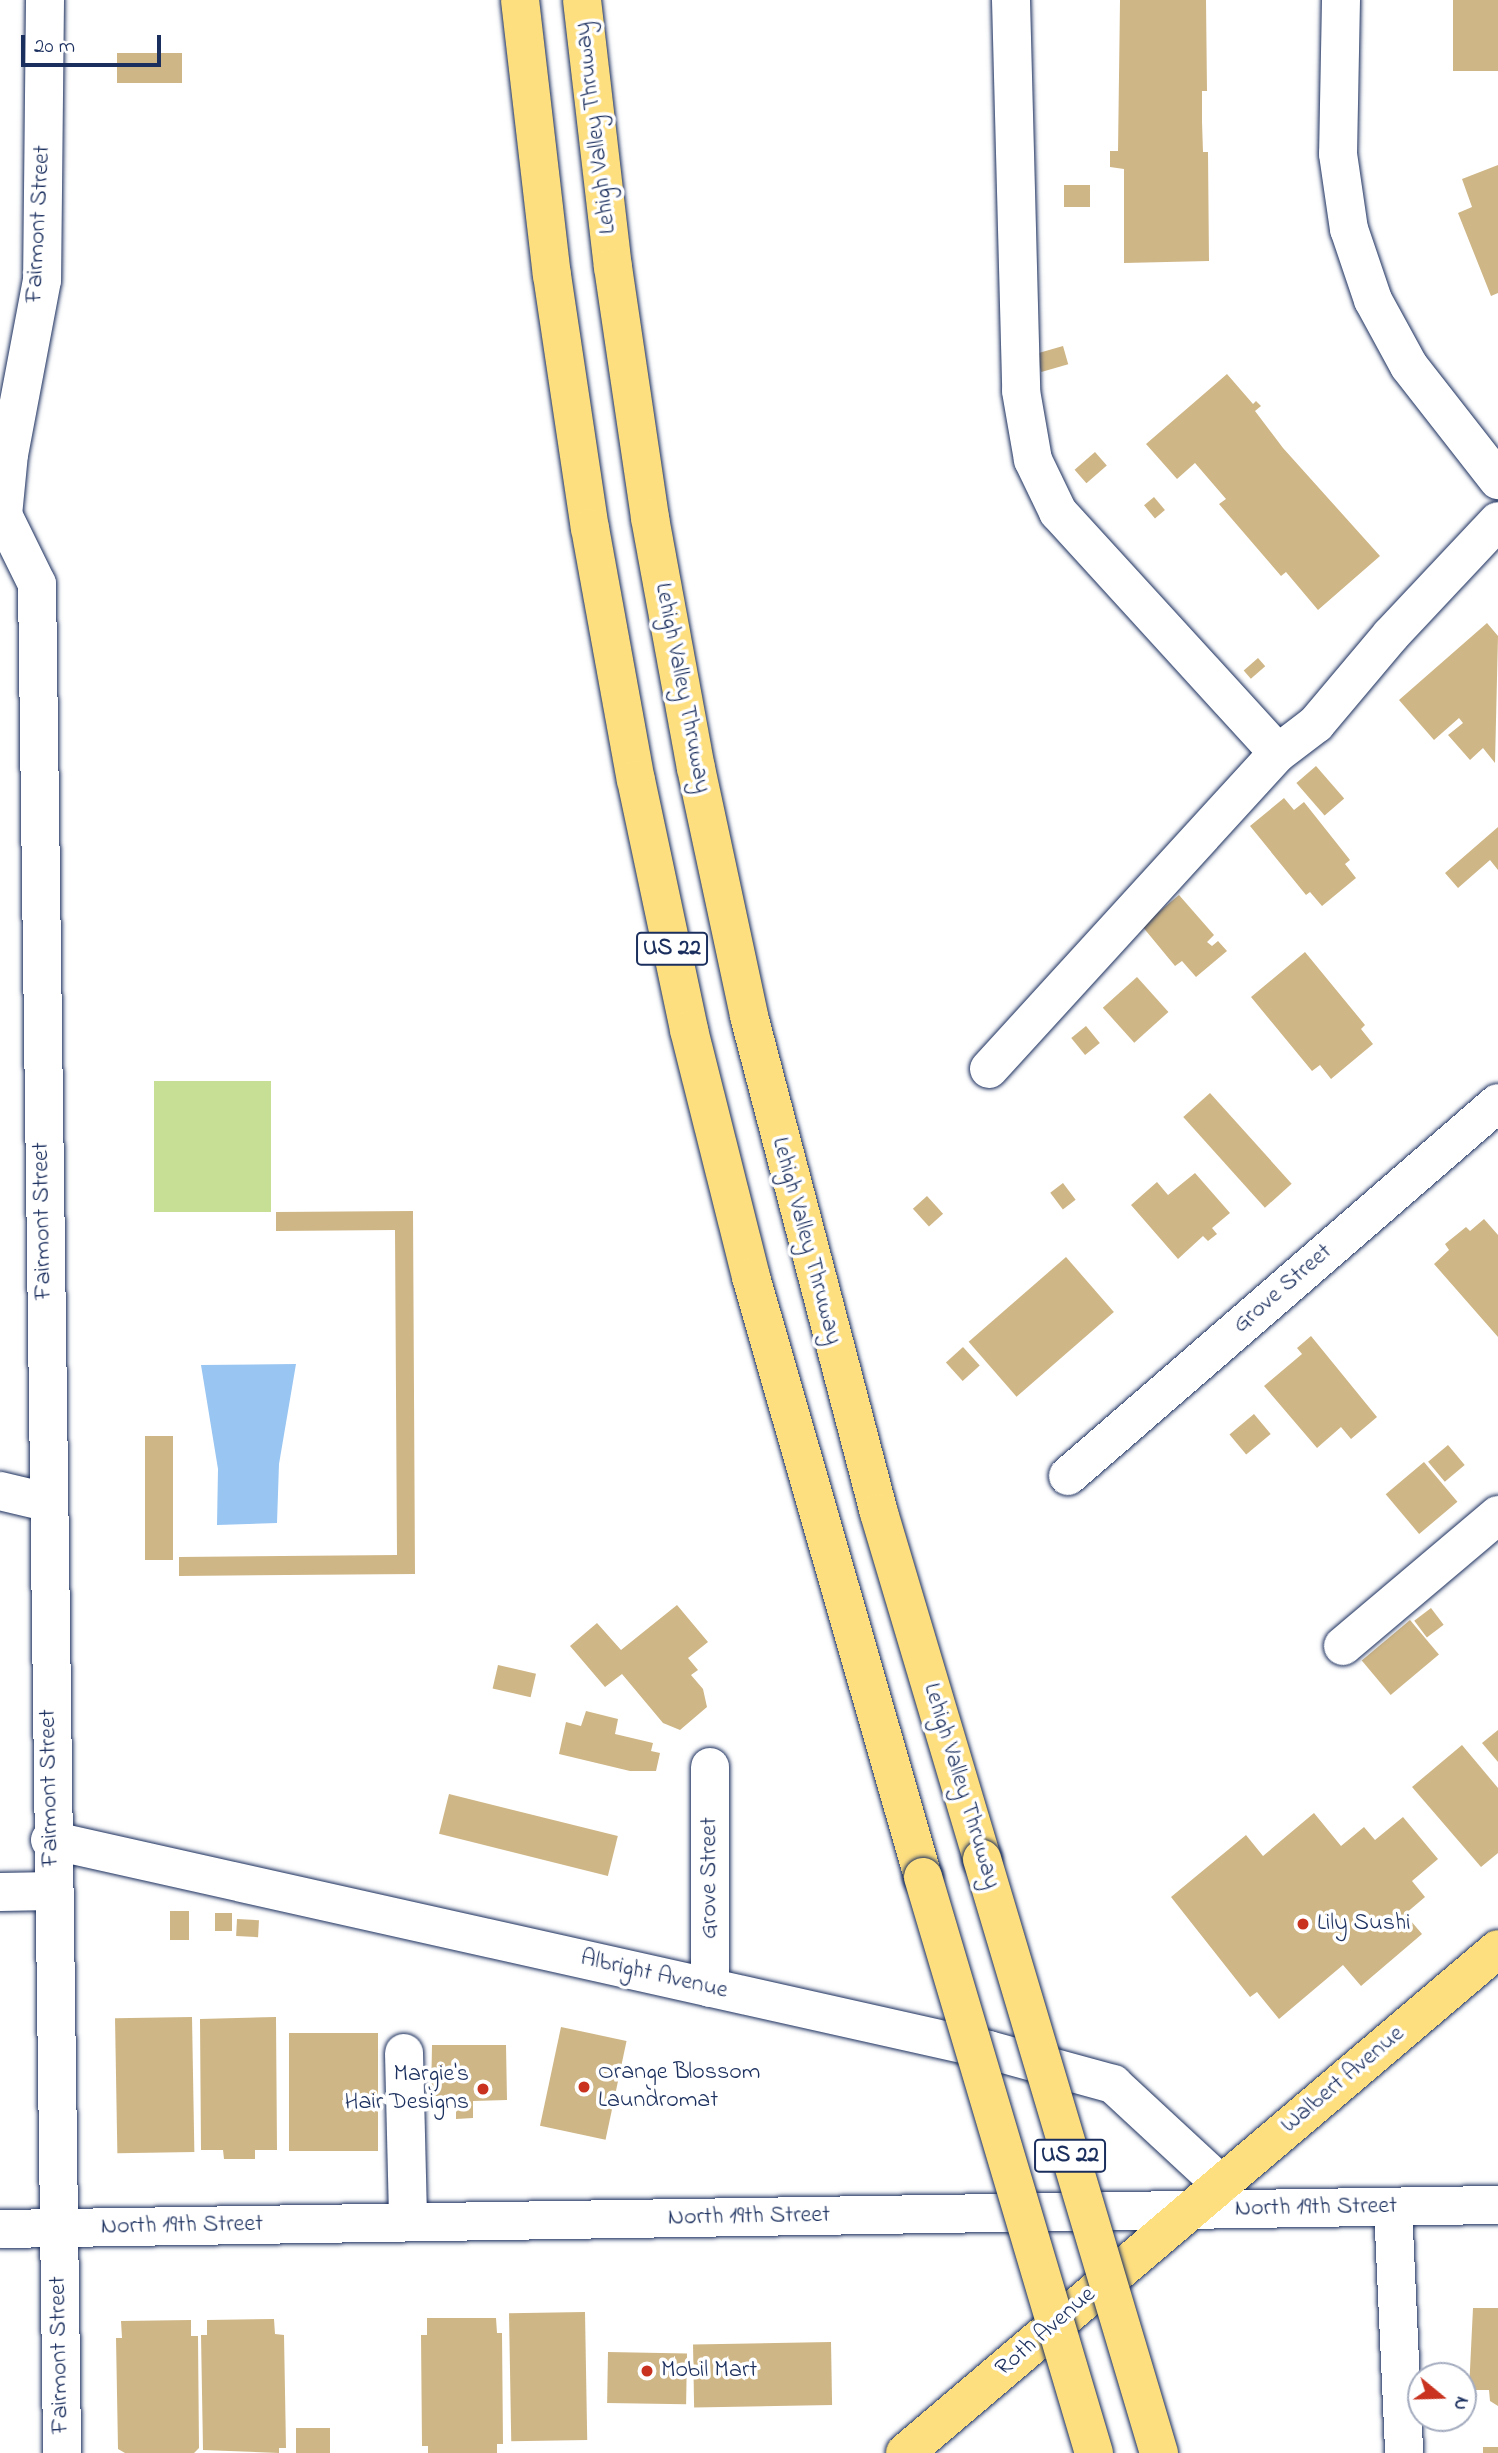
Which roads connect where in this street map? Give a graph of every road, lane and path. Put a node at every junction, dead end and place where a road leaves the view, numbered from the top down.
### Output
1 (45, 0) edge
2 (520, 0) edge
3 (582, 0) edge
4 (1011, 0) edge
5 (1341, 0) edge
6 (1498, 480) edge
7 (1, 515) edge
8 (1498, 522) edge
9 (1278, 753) junction
10 (989, 1069) dead end
11 (1498, 1103) edge
12 (1068, 1475) dead end
13 (0, 1492) edge
14 (46, 1502) junction
15 (1498, 1515) edge
16 (1343, 1646) dead end
17 (709, 1768) dead end
18 (50, 1840) junction
19 (51, 1891) junction
20 (0, 1892) edge
21 (1498, 1949) edge
22 (710, 1988) junction
23 (404, 2053) dead end
24 (1220, 2183) junction
25 (1498, 2205) edge
26 (1393, 2207) junction
27 (1187, 2211) junction
28 (408, 2222) junction
29 (57, 2228) junction
30 (0, 2229) edge
31 (62, 2453) edge
32 (905, 2453) edge
33 (1094, 2453) edge
34 (1158, 2453) edge
35 (1405, 2453) edge

1 - 7 street, Fairmont Street
2 - 33 main road, US 22, bridge
3 - 34 main road, Lehigh Valley Thruway / US 22, bridge
4 - 9 street
5 - 6 street
7 - 14 street, Fairmont Street
8 - 9 street
9 - 10 street
11 - 12 street, Grove Street
13 - 14 street
14 - 18 street, Fairmont Street
15 - 16 street
17 - 22 street, Grove Street
18 - 19 street, Fairmont Street
18 - 22 street, Albright Avenue
19 - 20 street
19 - 29 street, Fairmont Street
21 - 24 main road, Walbert Avenue
22 - 24 street, Albright Avenue
23 - 28 street
24 - 27 main road, Walbert Avenue
25 - 26 street, North 19th Street
26 - 27 street, North 19th Street
26 - 35 street
27 - 28 street, North 19th Street
27 - 32 main road, Roth Avenue
28 - 29 street, North 19th Street
29 - 30 street, North 19th Street
29 - 31 street, Fairmont Street

